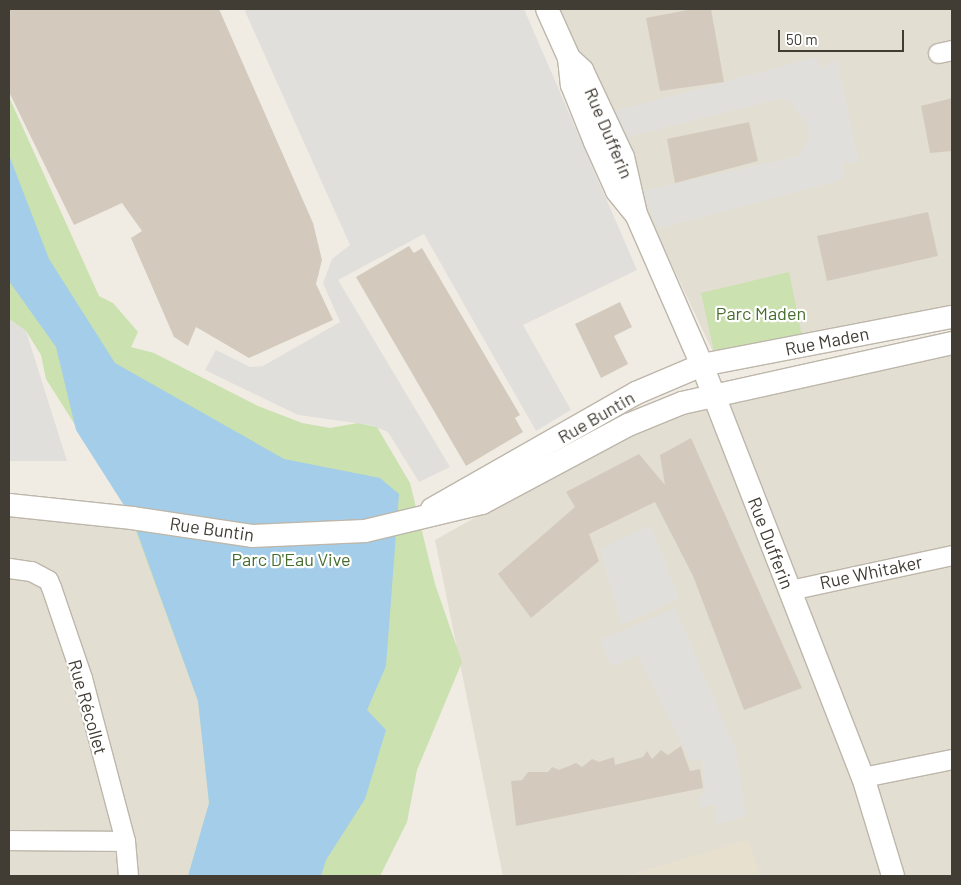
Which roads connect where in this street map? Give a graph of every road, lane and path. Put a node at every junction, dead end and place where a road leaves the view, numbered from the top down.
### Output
1 (547, 9) edge
2 (952, 317) edge
3 (952, 343) edge
4 (702, 365) junction
5 (713, 396) junction
6 (9, 505) edge
7 (408, 521) junction
8 (952, 555) edge
9 (9, 568) edge
10 (790, 590) junction
11 (952, 759) edge
12 (863, 777) junction
13 (9, 840) edge
14 (125, 840) junction
15 (128, 876) edge
16 (893, 876) edge

1 - 4 street, Rue Dufferin
2 - 4 street, Rue Maden
3 - 5 street, Rue Maden
4 - 5 street, Rue Dufferin
4 - 7 street, Rue Buntin
5 - 7 street, Rue Buntin
5 - 10 street, Rue Dufferin
6 - 7 street, Rue Buntin
8 - 10 street, Rue Whitaker
9 - 14 street, Rue Récollet
10 - 12 street, Rue Dufferin
11 - 12 street
12 - 16 street, Rue Dufferin
13 - 14 street
14 - 15 street, Rue Récollet

